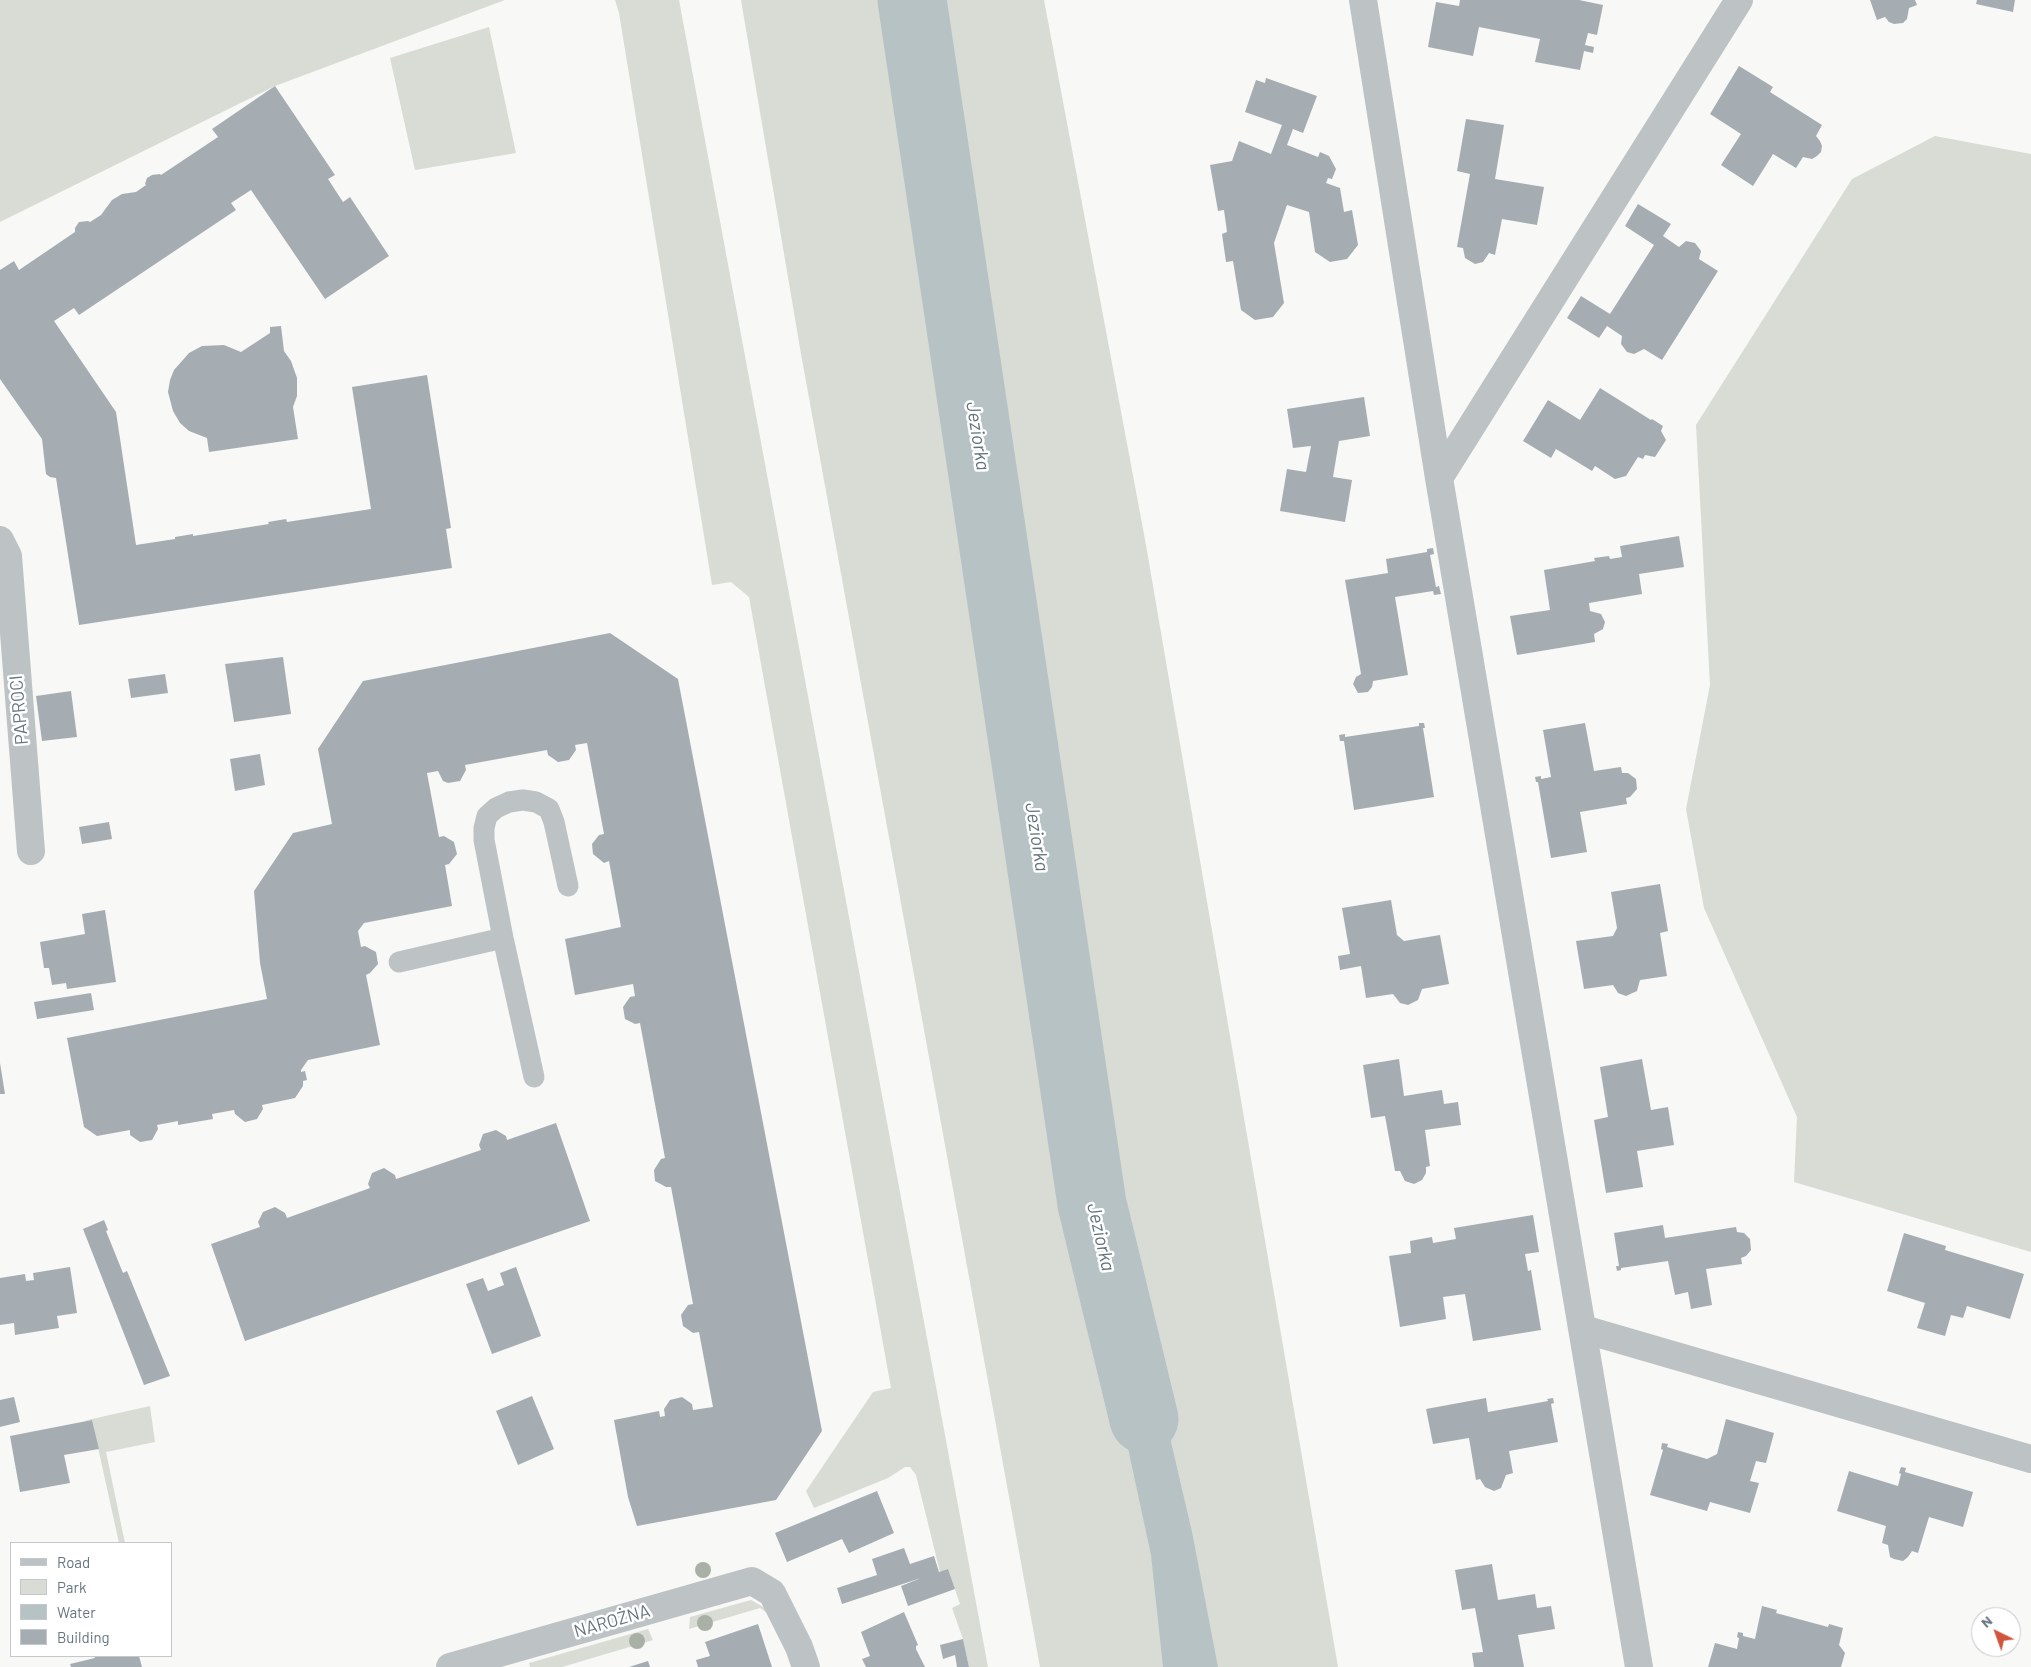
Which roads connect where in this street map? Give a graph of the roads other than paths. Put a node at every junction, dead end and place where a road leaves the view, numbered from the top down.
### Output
1 (1363, 0) edge
2 (1739, 0) edge
3 (1439, 478) junction
4 (0, 540) edge
5 (30, 851) dead end
6 (568, 886) dead end
7 (503, 938) junction
8 (399, 962) dead end
9 (534, 1077) dead end
10 (1583, 1329) junction
11 (2031, 1458) edge
12 (450, 1667) edge
13 (806, 1667) edge
14 (1639, 1667) edge

1 - 3 street
2 - 3 street
3 - 10 street
4 - 5 street, PAPROCI
6 - 7 lane
7 - 8 lane
7 - 9 lane
10 - 11 street
10 - 14 street
12 - 13 street, NAROŻNA

